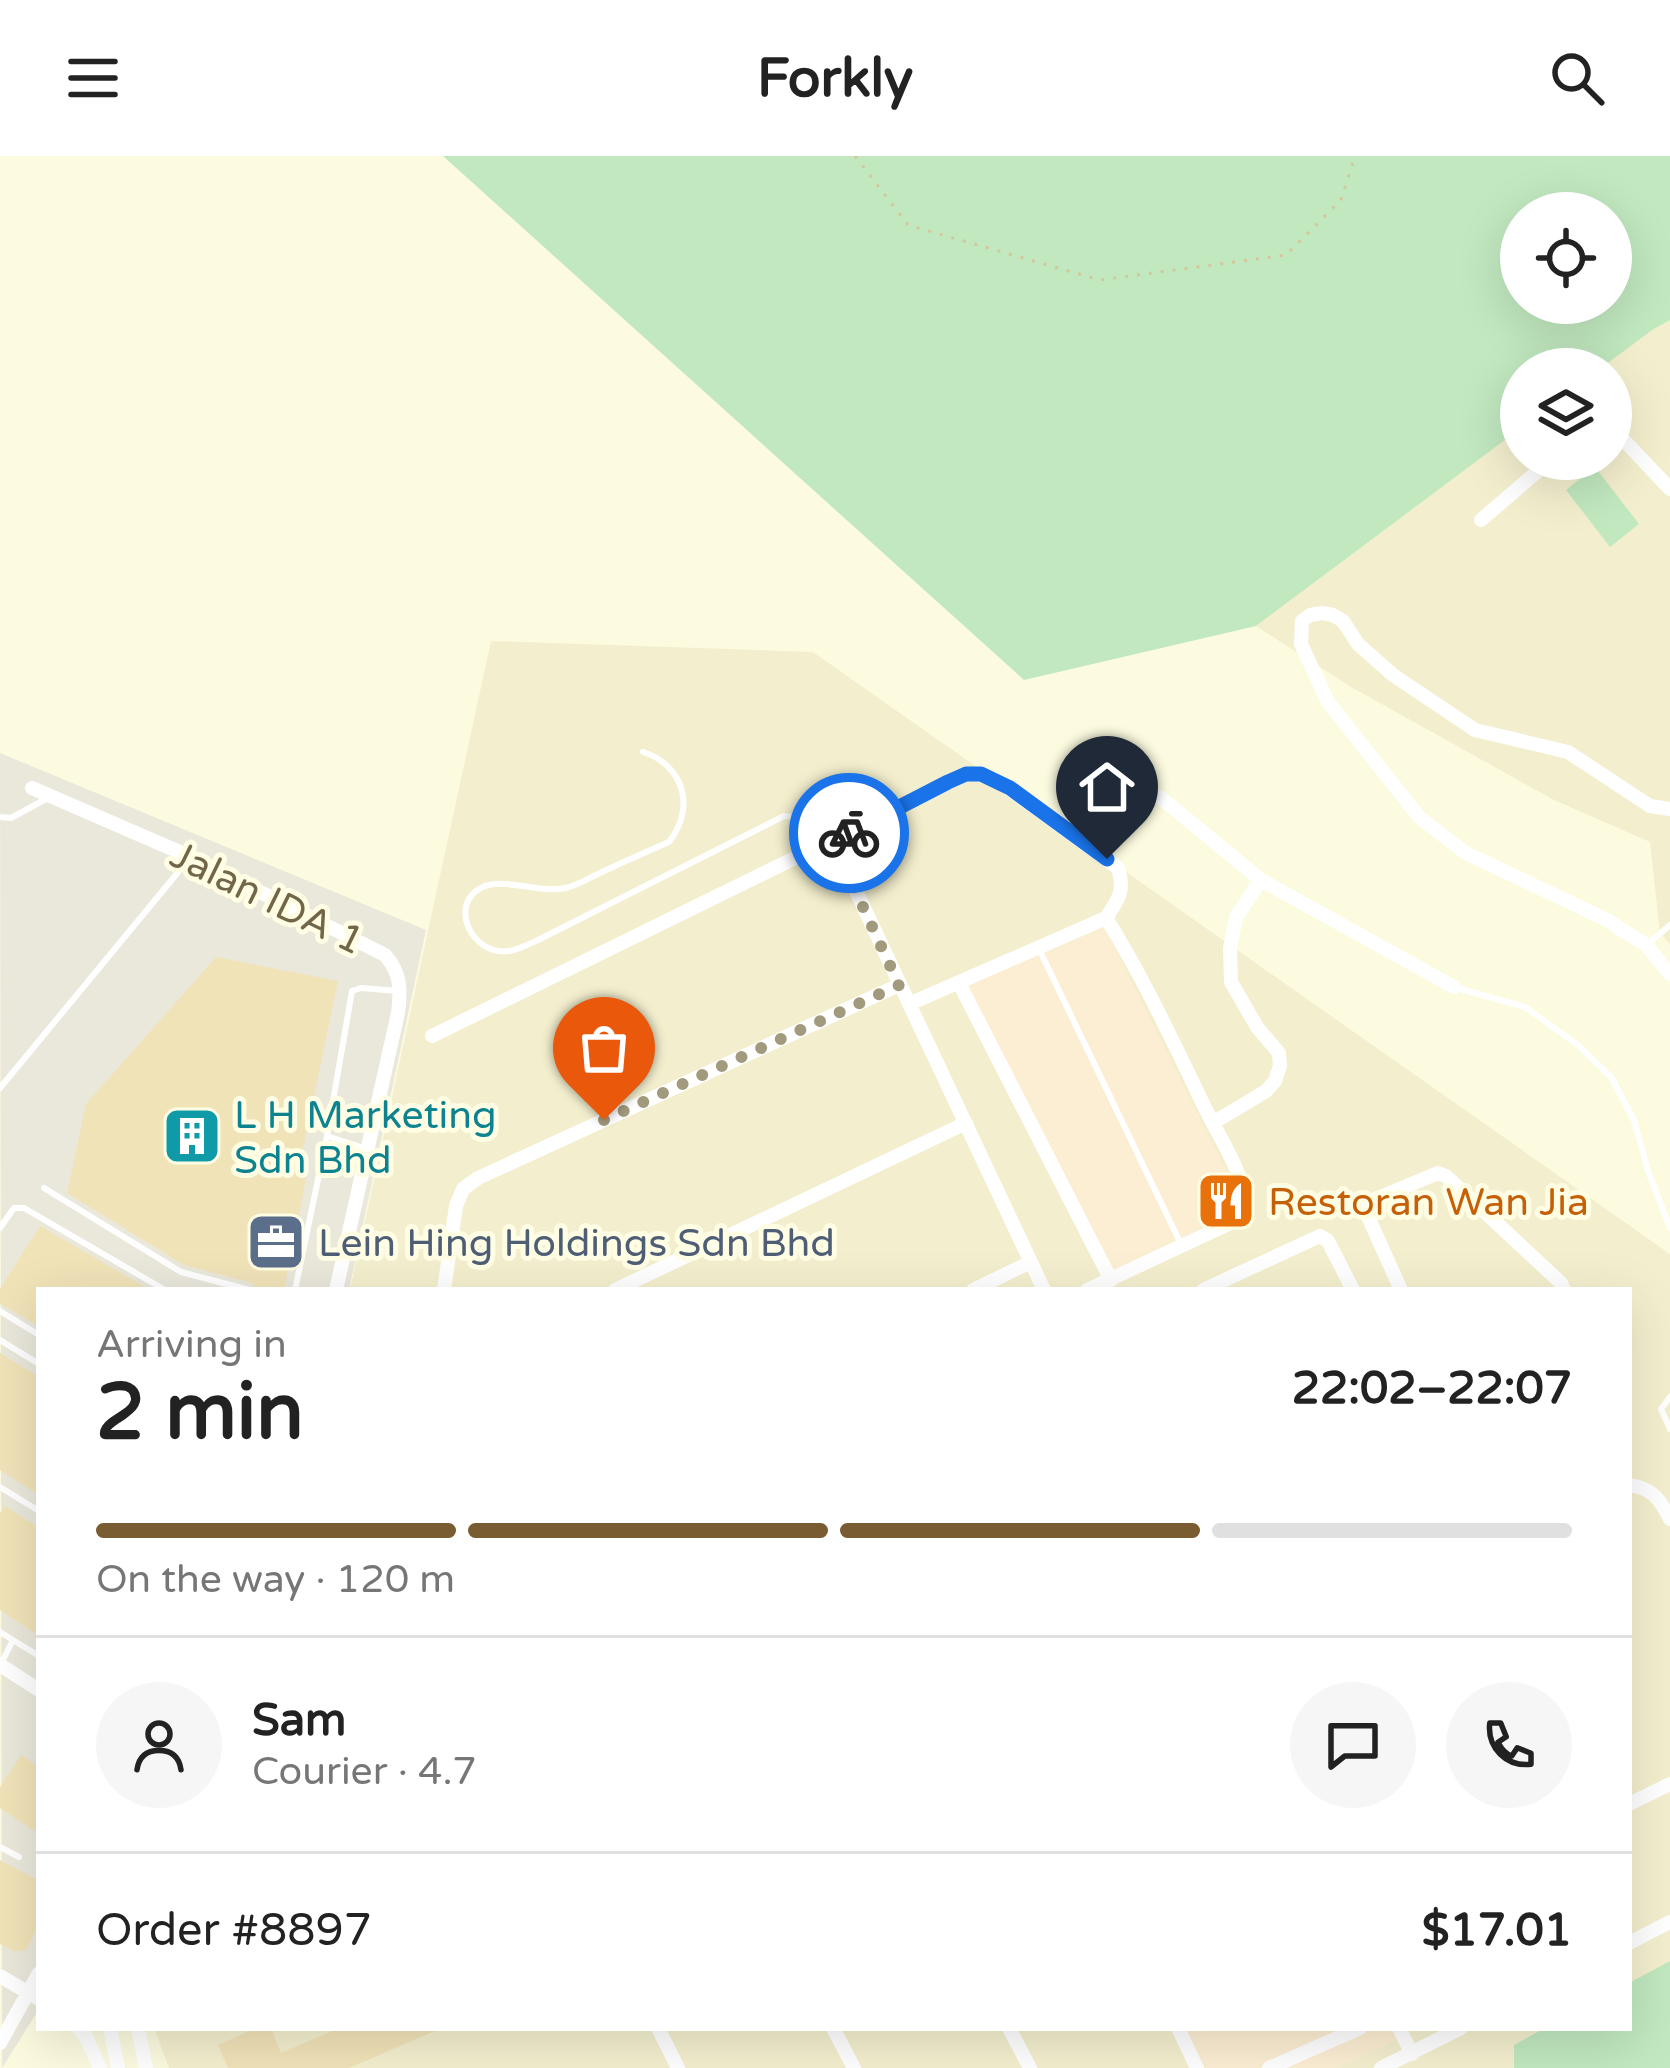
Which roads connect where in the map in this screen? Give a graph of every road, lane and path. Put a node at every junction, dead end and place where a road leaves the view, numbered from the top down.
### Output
1 (855, 156) edge
2 (1355, 156) edge
3 (1632, 448) edge
4 (1527, 480) edge
5 (1670, 489) edge
6 (1480, 520) dead end
7 (643, 752) dead end
8 (32, 788) dead end
9 (51, 796) junction
10 (1160, 797) dead end
11 (1670, 809) edge
12 (0, 817) edge
13 (833, 842) junction
14 (191, 857) junction
15 (1261, 880) junction
16 (1106, 918) junction
17 (1670, 925) edge
18 (1646, 945) junction
19 (1038, 948) junction
20 (1670, 974) edge
21 (959, 983) junction
22 (899, 985) junction
23 (1454, 987) joint
24 (401, 992) junction
25 (909, 1004) junction
26 (432, 1036) dead end
27 (0, 1088) edge
28 (966, 1123) junction
29 (1213, 1123) junction
30 (327, 1136) junction
31 (368, 1149) junction
32 (44, 1188) dead end
33 (0, 1228) edge
34 (1670, 1228) edge
35 (1182, 1246) junction
36 (1029, 1263) junction
37 (1111, 1280) junction
38 (160, 1287) edge
39 (238, 1287) edge
40 (296, 1287) edge
41 (337, 1287) edge
42 (444, 1287) edge
43 (621, 1287) edge
44 (980, 1287) edge
45 (1042, 1287) edge
46 (1094, 1287) edge
47 (1210, 1287) edge
48 (1351, 1287) edge
49 (1400, 1287) edge
50 (1563, 1287) edge
51 (0, 1311) edge
52 (36, 1333) edge
53 (0, 1340) edge
54 (36, 1362) edge
55 (1670, 1397) edge
56 (1670, 1429) edge
57 (1632, 1486) edge
58 (0, 1487) edge
59 (36, 1509) edge
60 (1670, 1519) edge
61 (0, 1632) edge
62 (13, 1640) junction
63 (36, 1654) edge
64 (0, 1666) edge
65 (36, 1688) edge
66 (1670, 1784) edge
67 (1632, 1803) edge
68 (0, 1847) edge
69 (19, 1857) dead end
70 (1670, 1922) edge
71 (1632, 1941) edge
72 (0, 1976) edge
73 (33, 1995) edge
74 (81, 2031) edge
75 (111, 2031) edge
76 (139, 2031) edge
77 (660, 2031) edge
78 (835, 2031) edge
79 (1012, 2031) edge
80 (1179, 2031) edge
81 (1352, 2031) edge
82 (1400, 2031) edge
83 (1424, 2031) edge
84 (1456, 2031) edge
85 (0, 2043) edge
86 (1431, 2044) junction
87 (1412, 2054) junction
88 (100, 2068) edge
89 (118, 2068) edge
90 (146, 2068) edge
91 (678, 2068) edge
92 (854, 2068) edge
93 (1030, 2068) edge
94 (1197, 2068) edge
95 (1269, 2068) edge
96 (1381, 2068) edge

1 - 2 path
3 - 5 street
4 - 6 street
7 - 13 lane
8 - 9 street, Jalan IDA 1
9 - 12 lane
9 - 14 street, Jalan IDA 1
10 - 15 street
11 - 18 street
13 - 16 street
13 - 22 street
13 - 26 street
14 - 24 street, Jalan IDA 1
14 - 27 lane
15 - 23 street
15 - 29 street
16 - 19 street
16 - 29 street
17 - 18 lane
18 - 20 street
19 - 21 street
19 - 35 lane
21 - 25 street
21 - 37 street
22 - 25 street
22 - 42 street
23 - 34 lane
24 - 30 lane
24 - 31 street, Jalan IDA 1
25 - 28 street
28 - 36 street
28 - 43 street
29 - 35 street
30 - 31 lane
30 - 40 lane
31 - 41 street, Jalan IDA 1
32 - 39 lane
33 - 38 lane
35 - 37 street
36 - 44 street
36 - 45 street
37 - 46 street
47 - 48 street
49 - 50 street
51 - 52 lane
53 - 54 lane
55 - 56 lane
57 - 60 street
58 - 59 lane
61 - 62 lane
62 - 63 lane
62 - 64 lane
64 - 65 street
66 - 67 street
68 - 69 lane
70 - 71 street
72 - 73 street
73 - 85 street
74 - 88 street
75 - 89 street
76 - 90 street
77 - 91 street
78 - 92 street
79 - 93 street
80 - 94 street
81 - 95 street
82 - 87 street
83 - 86 street
84 - 86 street
86 - 87 street
87 - 96 street

